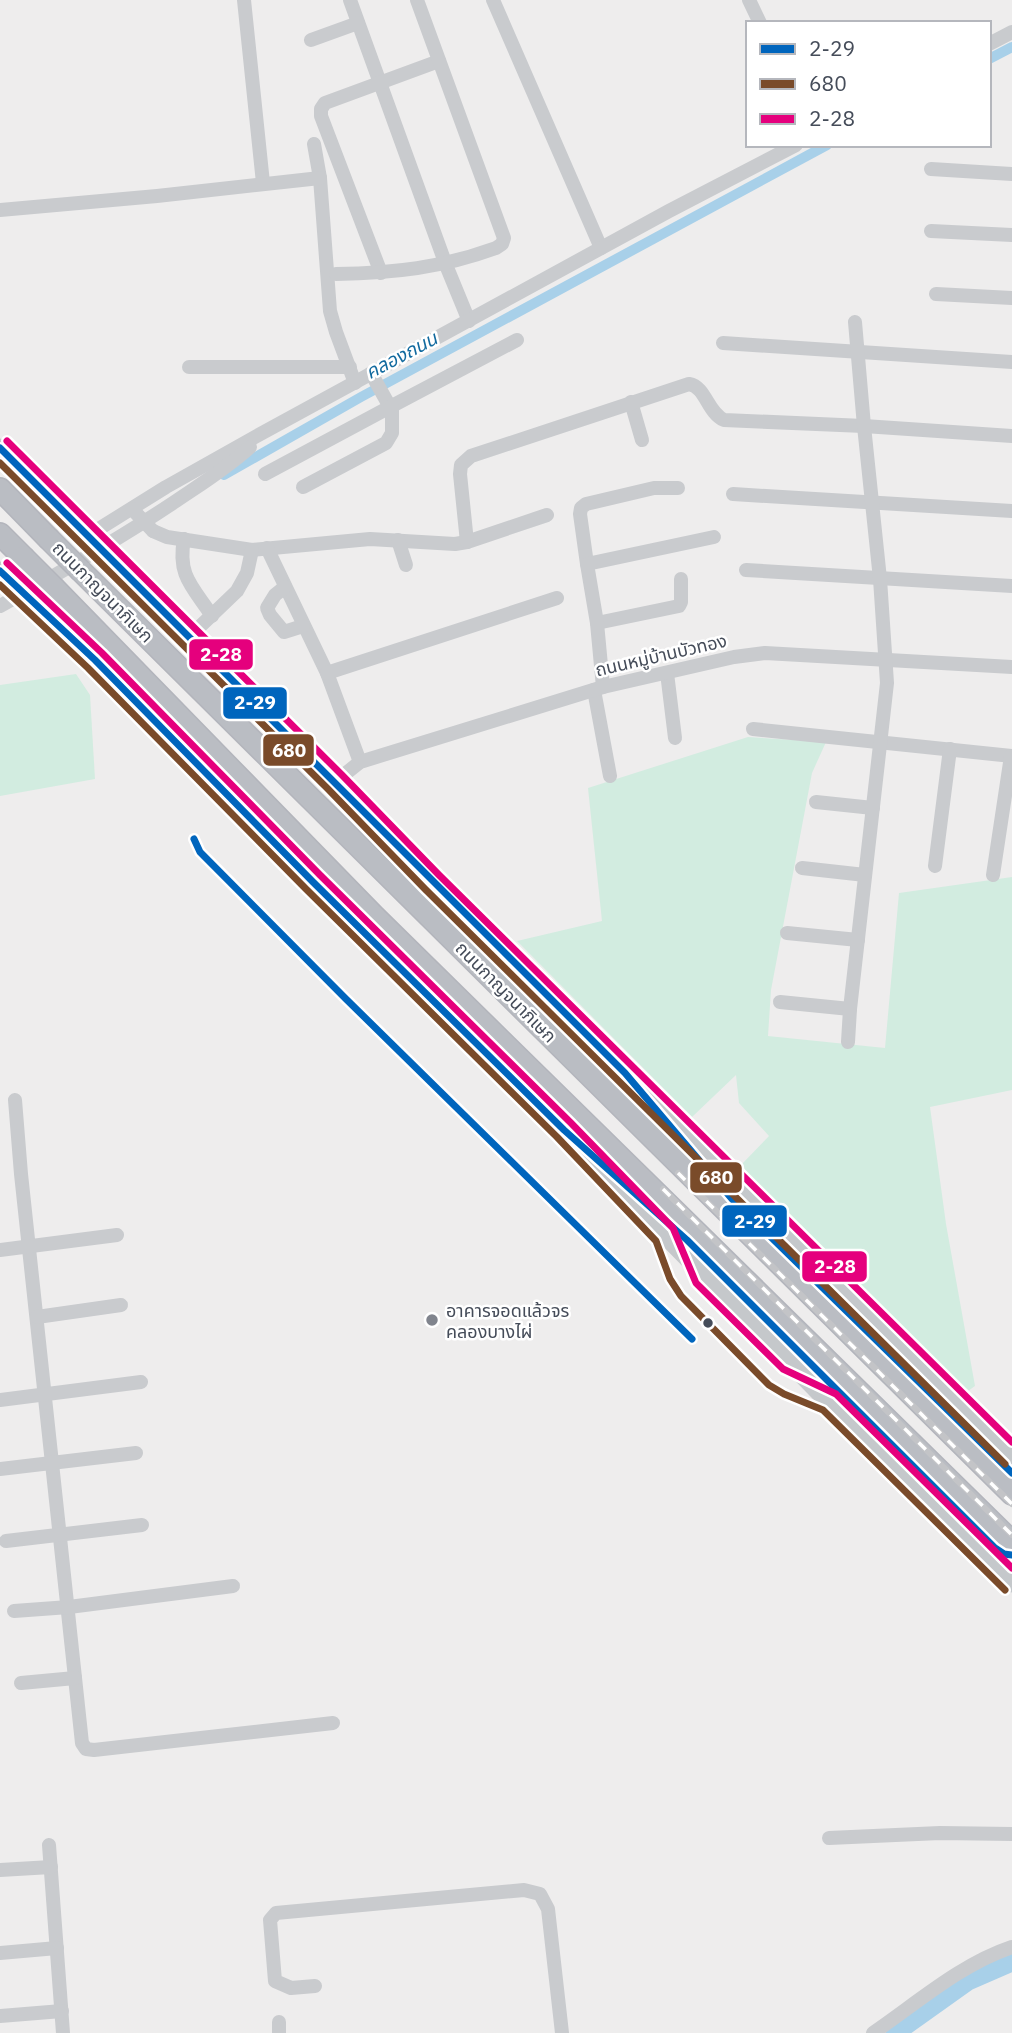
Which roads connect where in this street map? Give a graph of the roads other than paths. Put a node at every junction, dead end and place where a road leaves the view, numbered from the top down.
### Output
1 (244, 0) edge
2 (350, 0) edge
3 (417, 0) edge
4 (494, 0) edge
5 (748, 0) edge
6 (759, 21) edge
7 (358, 23) junction
8 (1012, 32) edge
9 (310, 40) dead end
10 (991, 43) edge
11 (439, 61) junction
12 (380, 81) junction
13 (314, 144) dead end
14 (792, 147) edge
15 (931, 169) dead end
16 (1012, 174) edge
17 (320, 178) junction
18 (263, 183) junction
19 (0, 210) edge
20 (931, 231) dead end
21 (1012, 235) edge
22 (601, 248) junction
23 (446, 265) junction
24 (336, 274) dead end
25 (381, 274) junction
26 (936, 294) dead end
27 (1012, 298) edge
28 (469, 321) junction
29 (855, 322) dead end
30 (517, 341) dead end
31 (723, 343) dead end
32 (858, 351) junction
33 (1012, 362) edge
34 (188, 367) dead end
35 (350, 367) junction
36 (374, 378) junction
37 (355, 383) junction
38 (631, 402) junction
39 (390, 406) junction
40 (863, 426) junction
41 (270, 429) junction
42 (1012, 436) edge
43 (642, 440) dead end
44 (0, 448) edge
45 (265, 474) dead end
46 (303, 487) dead end
47 (678, 488) dead end
48 (0, 489) edge
49 (733, 494) dead end
50 (873, 502) junction
51 (132, 509) junction
52 (1012, 511) edge
53 (547, 515) dead end
54 (0, 534) edge
55 (89, 536) junction
56 (714, 537) dead end
57 (184, 539) junction
58 (398, 540) junction
59 (467, 542) junction
60 (260, 549) junction
61 (587, 564) junction
62 (406, 565) dead end
63 (746, 570) dead end
64 (3, 579) edge
65 (681, 579) dead end
66 (880, 579) junction
67 (1012, 586) edge
68 (285, 587) junction
69 (557, 598) dead end
70 (0, 606) edge
71 (212, 616) junction
72 (597, 623) junction
73 (303, 626) junction
74 (190, 636) junction
75 (885, 660) junction
76 (1012, 667) edge
77 (327, 673) junction
78 (667, 673) junction
79 (599, 689) junction
80 (753, 729) dead end
81 (675, 738) dead end
82 (880, 742) junction
83 (950, 749) junction
84 (1012, 756) edge
85 (360, 762) junction
86 (610, 776) dead end
87 (335, 782) junction
88 (816, 802) dead end
89 (873, 808) junction
90 (935, 866) dead end
91 (802, 868) dead end
92 (865, 875) junction
93 (993, 875) dead end
94 (374, 916) junction
95 (788, 933) dead end
96 (858, 940) junction
97 (780, 1002) dead end
98 (850, 1009) junction
99 (460, 1026) junction
100 (848, 1042) dead end
101 (625, 1073) junction
102 (15, 1100) dead end
103 (564, 1130) junction
104 (117, 1235) dead end
105 (29, 1247) junction
106 (0, 1250) edge
107 (121, 1305) dead end
108 (37, 1317) junction
109 (141, 1382) dead end
110 (45, 1395) junction
111 (0, 1400) edge
112 (136, 1453) dead end
113 (1012, 1457) edge
114 (53, 1464) junction
115 (0, 1469) edge
116 (1012, 1474) edge
117 (1012, 1494) edge
118 (142, 1525) dead end
119 (61, 1536) junction
120 (6, 1541) dead end
121 (1012, 1542) edge
122 (1012, 1555) edge
123 (1012, 1583) edge
124 (233, 1586) dead end
125 (69, 1607) junction
126 (14, 1611) dead end
127 (75, 1678) junction
128 (21, 1683) dead end
129 (333, 1723) dead end
130 (1012, 1834) edge
131 (829, 1838) dead end
132 (49, 1845) dead end
133 (51, 1867) junction
134 (0, 1870) edge
135 (1012, 1947) edge
136 (57, 1948) junction
137 (0, 1953) edge
138 (315, 1986) dead end
139 (62, 2011) junction
140 (0, 2016) edge
141 (63, 2033) edge
142 (562, 2033) edge
143 (873, 2033) edge

1 - 18 street
2 - 7 street
3 - 11 street
4 - 22 street
5 - 6 street
7 - 9 street
7 - 12 street
8 - 10 street
11 - 12 street
11 - 23 street
12 - 23 street
12 - 25 street
13 - 17 street
14 - 22 street
15 - 16 street
17 - 18 street
17 - 35 street
18 - 19 street
20 - 21 street
22 - 28 street
23 - 25 street
23 - 28 street
24 - 25 street
26 - 27 street
28 - 36 street
29 - 32 street
30 - 39 street
31 - 32 street
32 - 33 street
32 - 40 street
34 - 35 street
35 - 37 street
36 - 37 street
36 - 39 street
37 - 41 street
38 - 40 street
38 - 43 street
38 - 59 street
39 - 45 street
39 - 46 street
40 - 42 street
40 - 50 street
41 - 51 street
41 - 70 street
44 - 55 main road, bridge
47 - 61 street
48 - 117 highway, ถนนกาญจนาภิเษก, bridge
49 - 50 street
50 - 52 street
50 - 66 street
51 - 55 street
51 - 57 street, bridge
53 - 59 street
54 - 94 highway, ถนนกาญจนาภิเษก, bridge
55 - 74 main road, bridge
56 - 61 street
57 - 60 street
57 - 71 street
58 - 59 street
58 - 60 street
58 - 62 street
60 - 68 street
60 - 71 street
61 - 72 street
63 - 66 street
64 - 99 main road, bridge
65 - 72 street
66 - 67 street
66 - 75 street
68 - 73 street
68 - 73 street
69 - 77 street
71 - 74 street
72 - 79 street
73 - 77 street
74 - 87 main road
75 - 76 street, ถนนหมู่บ้านบัวทอง
75 - 78 street, ถนนหมู่บ้านบัวทอง
75 - 82 street
77 - 85 street
78 - 79 street, ถนนหมู่บ้านบัวทอง
78 - 81 street
79 - 85 street, ถนนหมู่บ้านบัวทอง
79 - 86 street
80 - 82 street
82 - 83 street
82 - 89 street
83 - 84 street
83 - 90 street
84 - 93 street
85 - 87 street, ถนนหมู่บ้านบัวทอง
87 - 101 main road
88 - 89 street
89 - 92 street
91 - 92 street
92 - 96 street
94 - 99 highway
94 - 121 highway, ถนนกาญจนาภิเษก
95 - 96 street
96 - 98 street
97 - 98 street
98 - 100 street
99 - 103 main road
101 - 113 main road
101 - 116 main road
102 - 105 street
103 - 122 main road
103 - 123 main road
104 - 105 street
105 - 106 street
105 - 108 street
107 - 108 street
108 - 110 street
109 - 110 street
110 - 111 street
110 - 114 street
112 - 114 street
114 - 115 street
114 - 119 street
118 - 119 street
119 - 120 street
119 - 125 street
124 - 125 street
125 - 126 street
125 - 127 street
127 - 128 street
127 - 129 street
130 - 131 street
132 - 133 street
133 - 134 street
133 - 136 street
135 - 143 street
136 - 137 street
136 - 139 street
138 - 142 street
139 - 140 street
139 - 141 street

